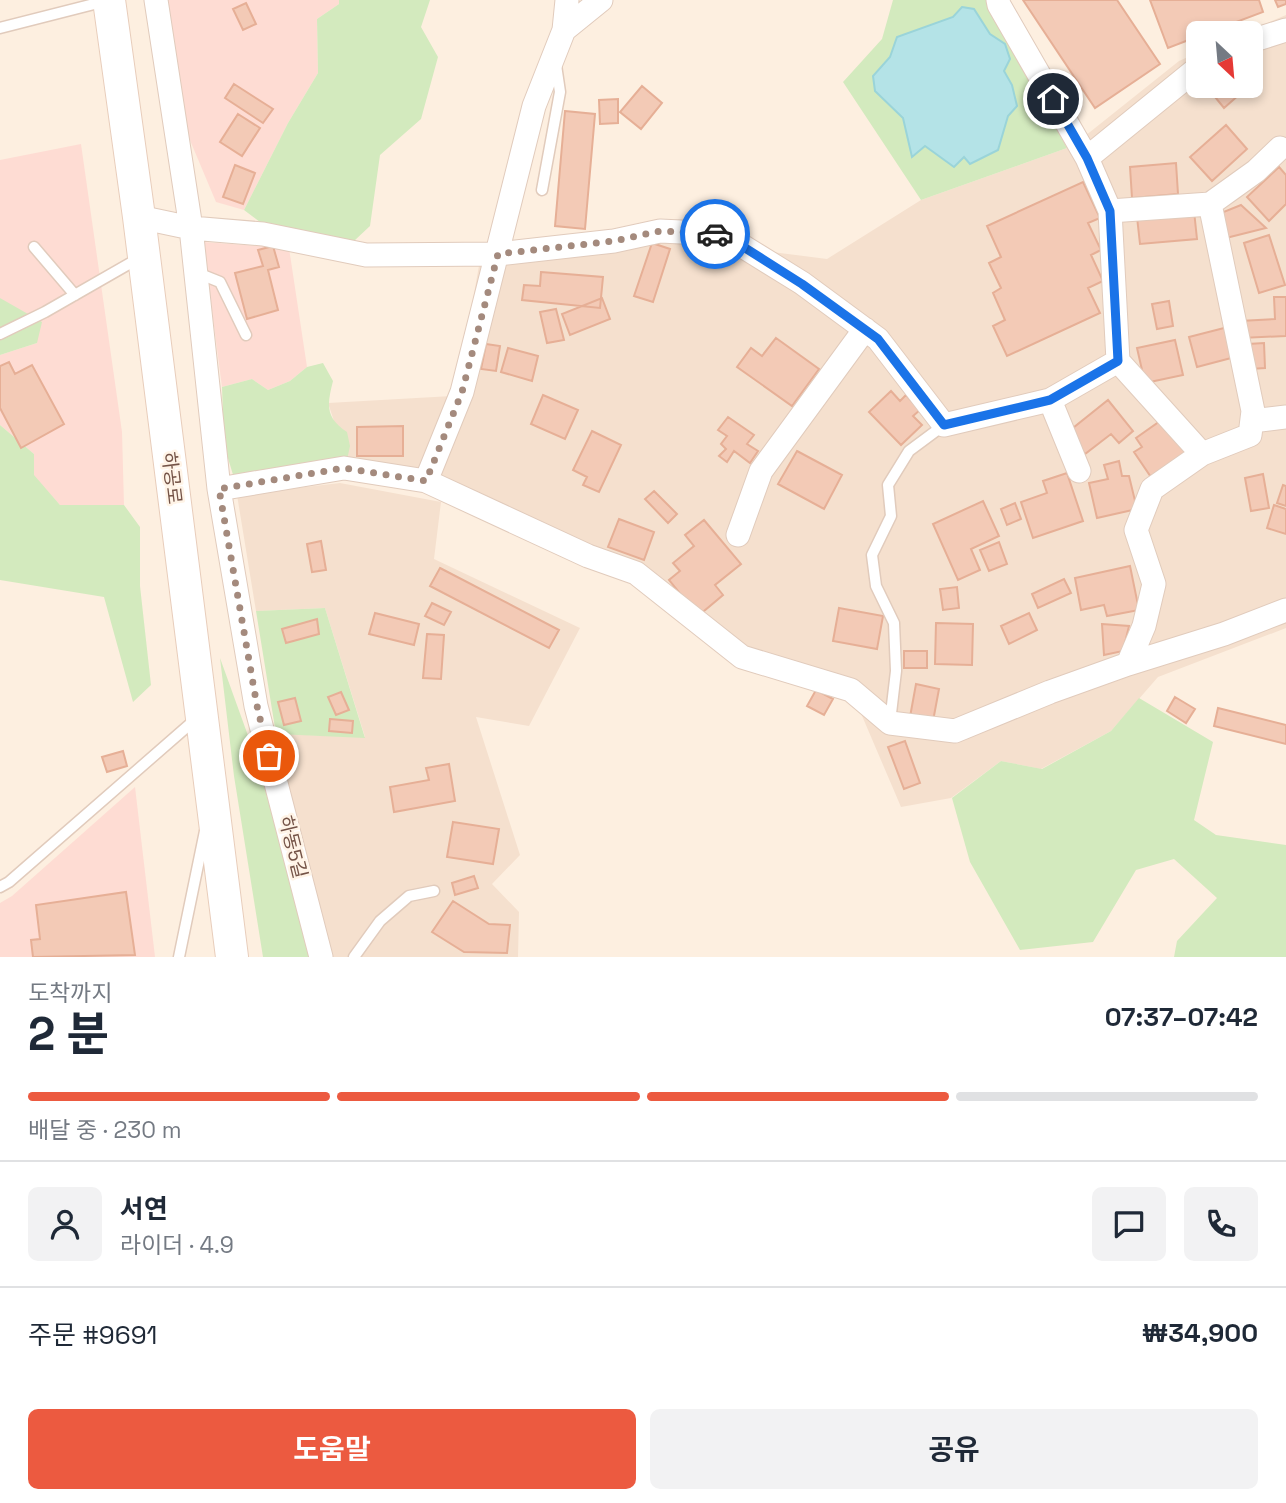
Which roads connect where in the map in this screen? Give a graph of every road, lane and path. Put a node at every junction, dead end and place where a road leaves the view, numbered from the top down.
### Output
1 (109, 0) edge
2 (156, 0) edge
3 (567, 0) edge
4 (601, 0) edge
5 (998, 0) edge
6 (0, 29) edge
7 (564, 30) junction
8 (1284, 33) edge
9 (1264, 38) edge
10 (554, 55) junction
11 (1186, 78) edge
12 (1280, 148) dead end
13 (1087, 158) junction
14 (542, 190) dead end
15 (1210, 204) junction
16 (1110, 211) junction
17 (139, 217) junction
18 (191, 228) junction
19 (34, 247) dead end
20 (498, 254) junction
21 (144, 256) junction
22 (195, 272) junction
23 (75, 295) junction
24 (866, 329) junction
25 (0, 334) edge
26 (246, 335) dead end
27 (1118, 361) junction
28 (1050, 400) junction
29 (1286, 417) edge
30 (1252, 421) junction
31 (944, 425) junction
32 (1202, 454) junction
33 (1079, 471) dead end
34 (426, 481) junction
35 (219, 489) junction
36 (738, 535) dead end
37 (1286, 610) edge
38 (1128, 664) junction
39 (201, 714) junction
40 (890, 723) junction
41 (212, 797) junction
42 (0, 887) edge
43 (434, 891) dead end
44 (179, 957) edge
45 (232, 957) edge
46 (321, 957) edge
47 (354, 957) edge

1 - 6 lane
1 - 17 main road, 하공로
2 - 18 street, 하동5길
3 - 7 street
4 - 7 street
5 - 13 street
7 - 10 street
8 - 9 street
10 - 14 lane
10 - 20 street
11 - 13 street
12 - 15 street
13 - 16 street
15 - 16 street
15 - 30 street
16 - 27 street
17 - 18 street
17 - 21 main road, 하공로
18 - 20 street
18 - 22 street, 하동5길
19 - 23 lane
20 - 24 street
20 - 34 street
21 - 23 lane
21 - 39 main road, 하공로
22 - 26 lane
22 - 35 street, 하동5길
23 - 25 lane
24 - 31 street
24 - 36 street
27 - 28 street
27 - 32 street
28 - 31 street
28 - 33 street
29 - 30 street
30 - 32 street
31 - 40 lane
32 - 38 street
34 - 35 street
34 - 40 street
35 - 46 street, 하동5길
37 - 38 street
38 - 40 street
39 - 41 main road, 하공로
39 - 42 lane
41 - 44 lane
41 - 45 main road, 하공로
43 - 47 lane

